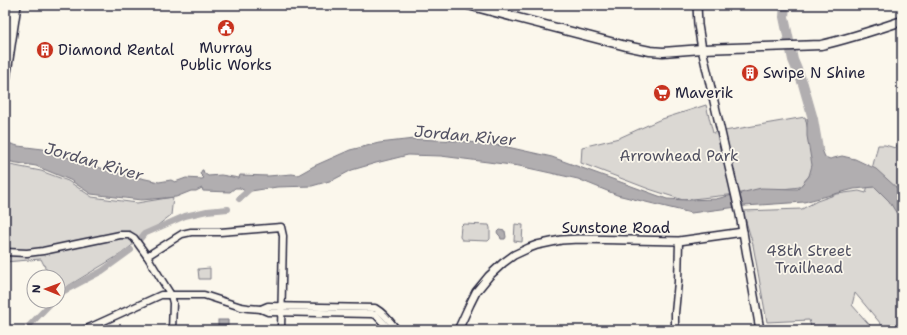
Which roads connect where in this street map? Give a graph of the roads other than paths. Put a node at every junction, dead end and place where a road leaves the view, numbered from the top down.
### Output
1 (6, 5) edge
2 (16, 5) edge
3 (468, 5) edge
4 (697, 5) edge
5 (5, 15) edge
6 (902, 21) edge
7 (702, 49) junction
8 (5, 79) edge
9 (743, 232) junction
10 (679, 242) junction
11 (5, 252) edge
12 (147, 256) junction
13 (171, 295) junction
14 (281, 309) junction
15 (84, 330) edge
16 (172, 330) edge
17 (281, 330) edge
18 (390, 330) edge
19 (397, 330) edge
20 (458, 330) edge
21 (675, 330) edge
22 (760, 330) edge

1 - 5 main road
2 - 8 main road
3 - 7 main road
4 - 7 street
6 - 7 main road
7 - 9 street
9 - 10 street, Sunstone Road
9 - 22 street
10 - 20 street, Sunstone Road
10 - 21 street
11 - 12 street
12 - 13 street
12 - 14 street
13 - 14 street
13 - 15 street
13 - 16 street
14 - 17 street
14 - 18 street
14 - 19 street

